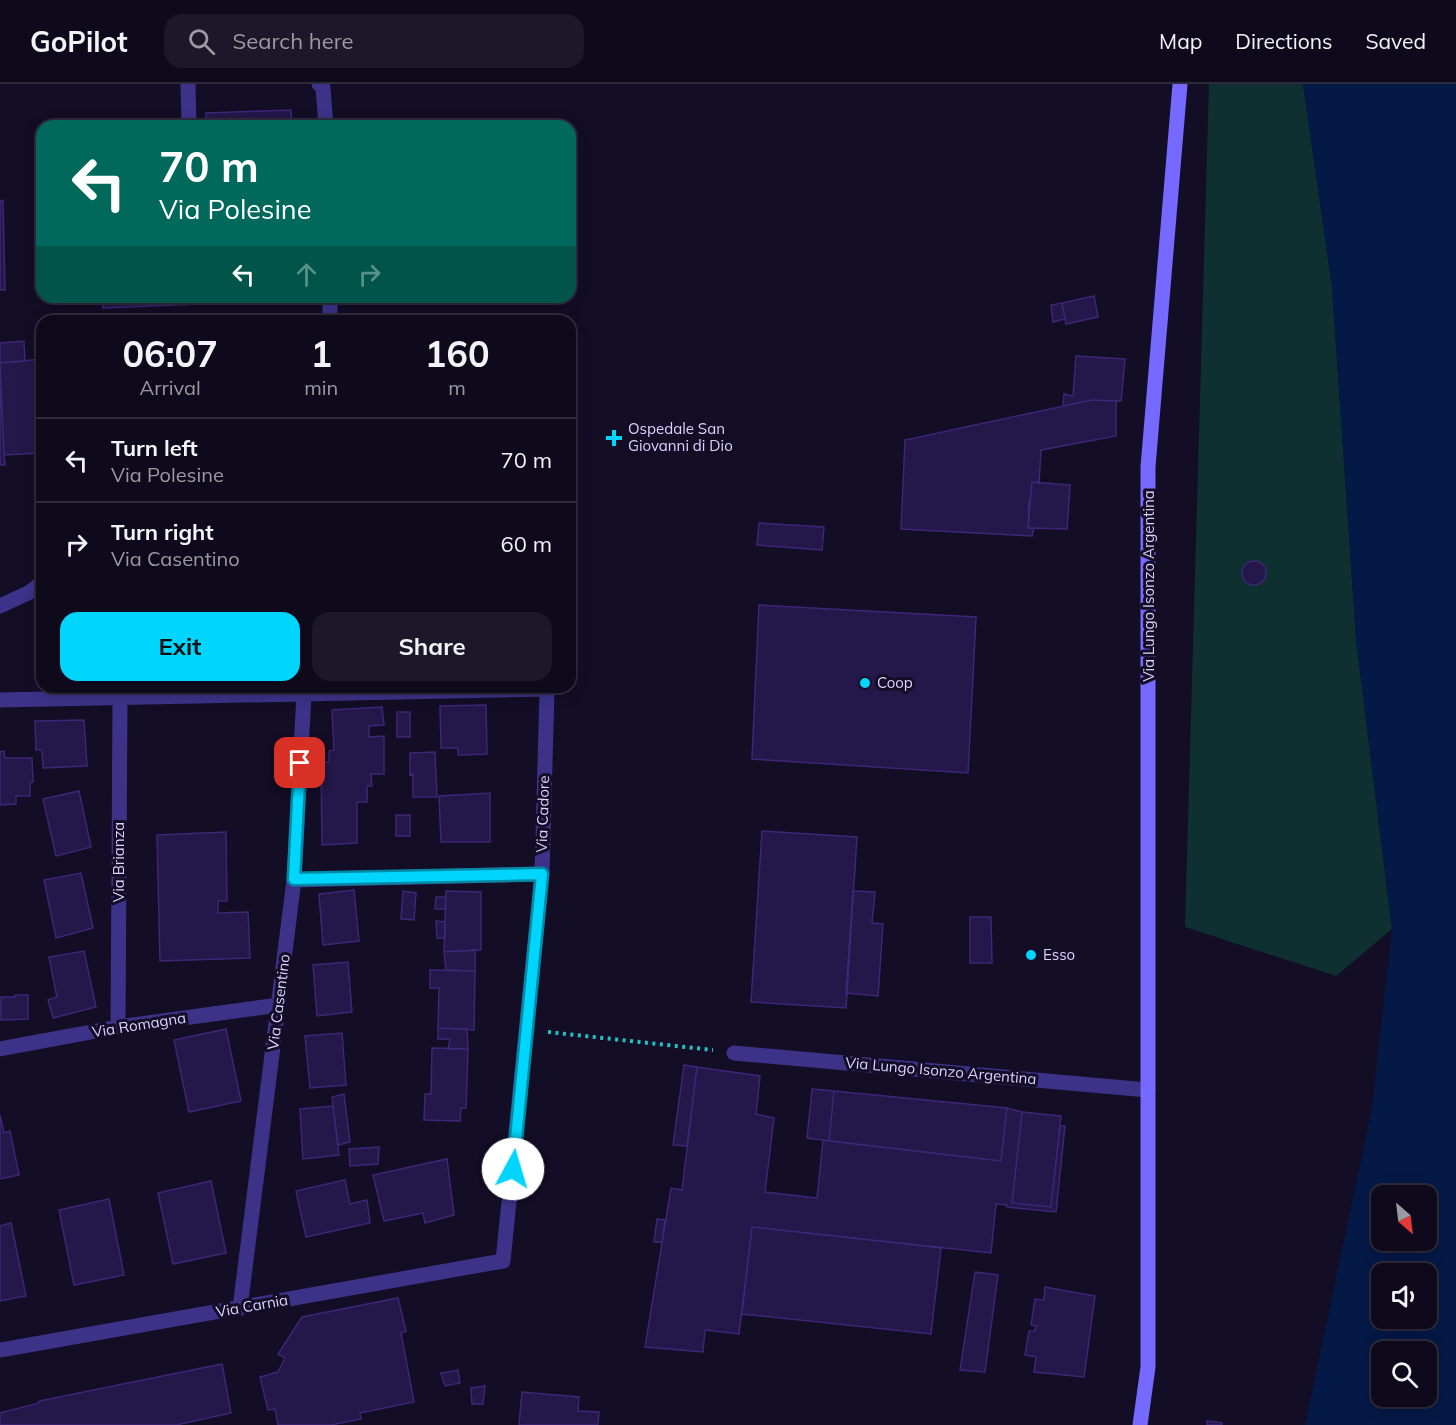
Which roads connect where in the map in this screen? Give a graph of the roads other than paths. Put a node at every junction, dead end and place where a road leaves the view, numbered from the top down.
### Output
1 (188, 84) edge
2 (319, 84) edge
3 (1179, 84) edge
4 (189, 120) edge
5 (326, 120) edge
6 (35, 593) edge
7 (0, 606) edge
8 (312, 693) edge
9 (547, 693) edge
10 (304, 694) junction
11 (120, 698) junction
12 (0, 700) edge
13 (542, 874) junction
14 (294, 879) junction
15 (279, 1005) junction
16 (118, 1027) junction
17 (0, 1049) edge
18 (734, 1053) road end
19 (1148, 1090) junction
20 (503, 1261) joint
21 (240, 1308) junction
22 (0, 1350) edge
23 (1140, 1425) edge

1 - 4 street
2 - 5 street
3 - 19 main road, Via Lungo Isonzo Argentina
6 - 7 street
8 - 10 street
9 - 13 street, Via Cadore
10 - 11 street
10 - 14 street, Via Casentino
11 - 12 street
11 - 16 street, Via Brianza
13 - 14 street
13 - 20 street, Via Cadore
14 - 15 street, Via Casentino
15 - 16 street, Via Romagna
15 - 21 street, Via Casentino
16 - 17 street, Via Romagna
18 - 19 street, Via Lungo Isonzo Argentina
19 - 23 main road, Via Lungo Isonzo Argentina
20 - 21 street, Via Carnia
21 - 22 street, Via Carnia

